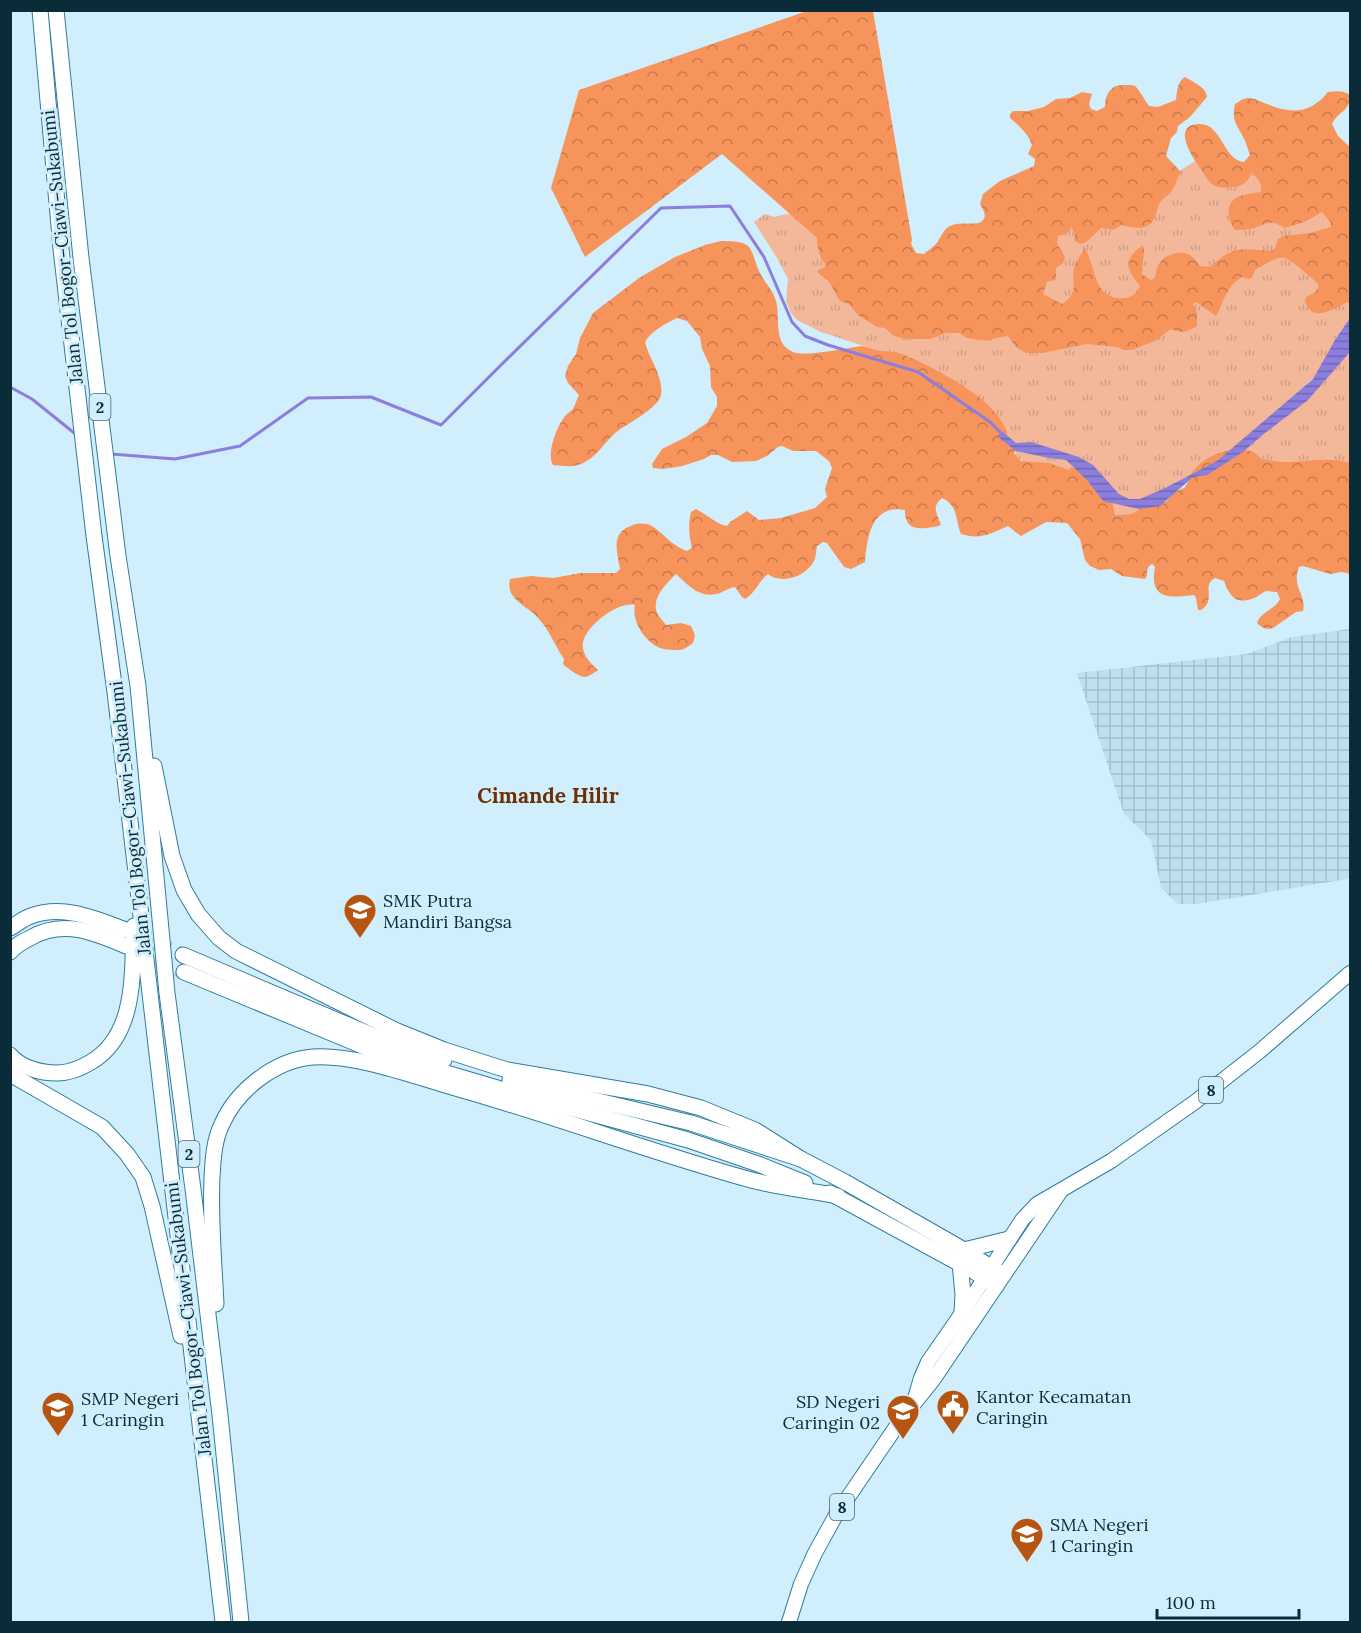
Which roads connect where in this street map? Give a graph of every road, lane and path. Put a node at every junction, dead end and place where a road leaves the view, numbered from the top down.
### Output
1 (40, 10) edge
2 (56, 10) edge
3 (138, 686) junction
4 (135, 869) junction
5 (10, 928) edge
6 (126, 930) tunnel mouth
7 (126, 946) tunnel mouth
8 (10, 952) edge
9 (183, 955) tunnel mouth
10 (184, 972) tunnel mouth
11 (1350, 973) edge
12 (10, 1055) edge
13 (10, 1074) edge
14 (801, 1159) junction
15 (1061, 1191) junction
16 (837, 1196) junction
17 (1009, 1239) junction
18 (962, 1257) junction
19 (994, 1277) junction
20 (962, 1313) junction
21 (914, 1402) junction
22 (220, 1415) junction
23 (201, 1430) junction
24 (223, 1623) edge
25 (241, 1623) edge
26 (789, 1623) edge

1 - 4 highway, Jalan Tol Bogor–Ciawi–Sukabumi / 2
2 - 3 highway, Jalan Tol Bogor–Ciawi–Sukabumi / 2
3 - 14 highway
3 - 22 highway, Jalan Tol Bogor–Ciawi–Sukabumi / 2
4 - 12 highway
4 - 23 highway, Jalan Tol Bogor–Ciawi–Sukabumi / 2
5 - 6 highway
7 - 8 highway
9 - 14 highway
10 - 16 highway
11 - 15 highway, 8
13 - 23 highway
14 - 18 highway
15 - 17 highway, 8
15 - 19 highway, 8
16 - 18 highway
16 - 22 highway
17 - 18 highway
17 - 19 highway, 8
18 - 19 highway
18 - 20 highway
19 - 20 highway, 8
19 - 21 highway, 8
20 - 21 highway, 8
21 - 26 highway, 8
22 - 25 highway, Jalan Tol Bogor–Ciawi–Sukabumi / 2
23 - 24 highway, Jalan Tol Bogor–Ciawi–Sukabumi / 2

